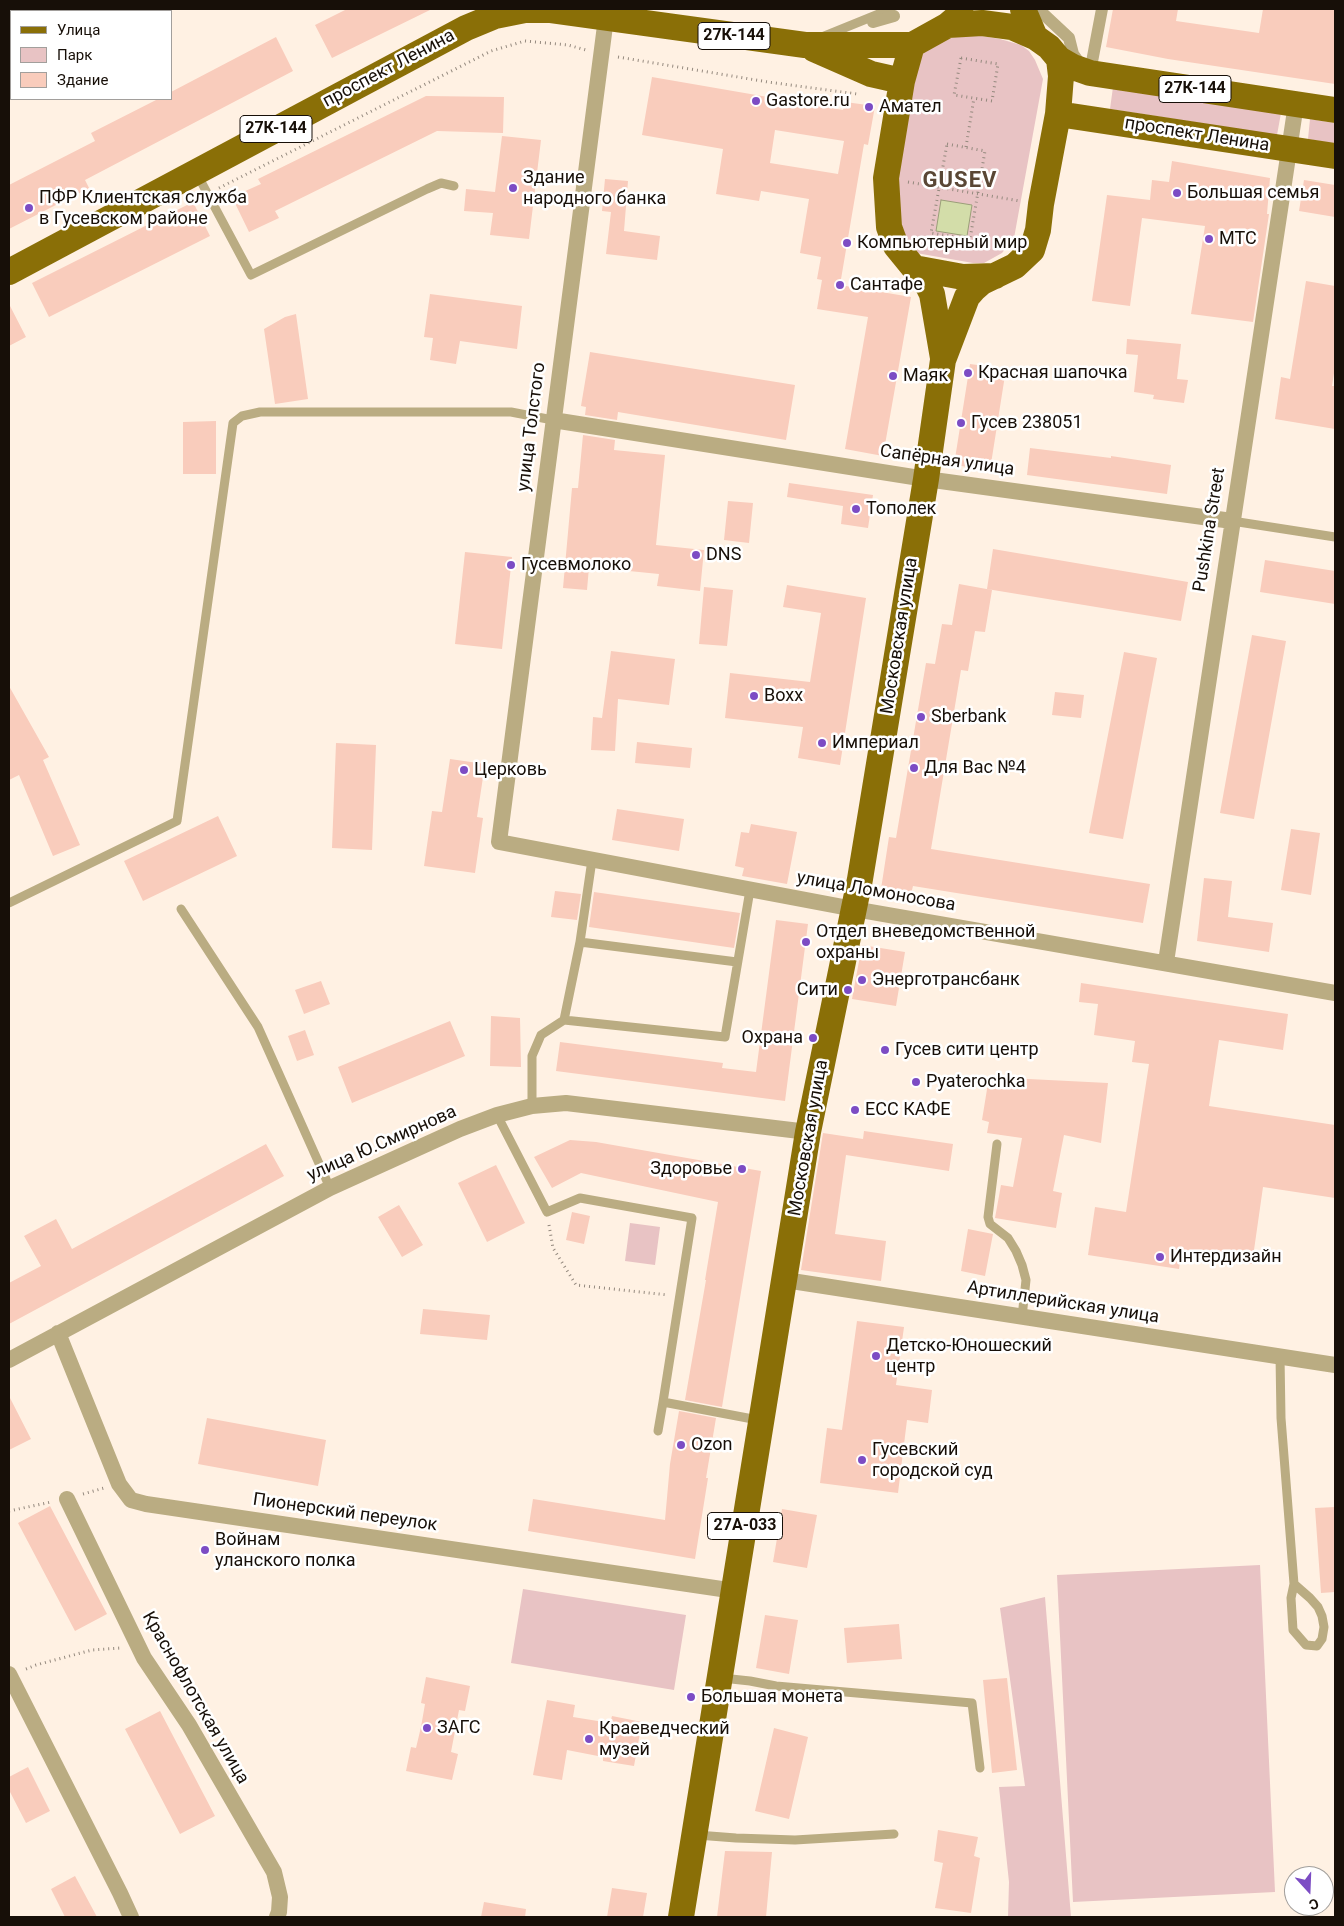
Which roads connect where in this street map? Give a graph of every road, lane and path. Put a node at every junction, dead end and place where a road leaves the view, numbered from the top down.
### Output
1 (1023, 9) edge
2 (1038, 9) edge
3 (1102, 9) edge
4 (892, 12) edge
5 (958, 17) edge
6 (606, 18) junction
7 (873, 22) dead end
8 (1035, 37) junction
9 (805, 45) junction
10 (912, 45) junction
11 (601, 54) junction
12 (1059, 58) junction
13 (902, 81) junction
14 (866, 95) dead end
15 (974, 98) junction
16 (1296, 104) junction
17 (1335, 110) edge
18 (1058, 114) junction
19 (966, 147) junction
20 (1290, 150) junction
21 (1335, 156) edge
22 (195, 172) junction
23 (904, 181) dead end
24 (454, 186) dead end
25 (939, 187) junction
26 (207, 194) junction
27 (978, 194) junction
28 (1021, 201) dead end
29 (914, 268) junction
30 (9, 272) edge
31 (996, 276) junction
32 (943, 360) junction
33 (553, 420) junction
34 (926, 479) junction
35 (1232, 521) junction
36 (1335, 537) edge
37 (498, 842) joint
38 (592, 860) junction
39 (750, 890) junction
40 (9, 903) edge
41 (181, 909) dead end
42 (854, 909) junction
43 (580, 942) junction
44 (738, 962) junction
45 (1166, 962) junction
46 (1335, 993) edge
47 (564, 1020) junction
48 (532, 1106) junction
49 (497, 1115) junction
50 (808, 1132) junction
51 (997, 1144) dead end
52 (330, 1188) junction
53 (547, 1212) junction
54 (785, 1280) junction
55 (679, 1297) junction
56 (1022, 1317) junction
57 (58, 1333) junction
58 (1280, 1356) junction
59 (9, 1360) edge
60 (1335, 1365) edge
61 (663, 1402) junction
62 (762, 1421) junction
63 (658, 1431) dead end
64 (67, 1498) dead end
65 (1294, 1584) junction
66 (734, 1591) junction
67 (144, 1658) junction
68 (9, 1676) edge
69 (720, 1678) junction
70 (980, 1768) dead end
71 (695, 1834) junction
72 (894, 1834) dead end
73 (131, 1917) edge
74 (277, 1917) edge
75 (681, 1917) edge

1 - 8 main road
2 - 3 street
4 - 7 street
4 - 9 lane
5 - 8 main road
5 - 10 main road
6 - 9 main road, проспект Ленина / 27К-144
6 - 11 street, улица Толстого
6 - 22 main road, проспект Ленина / 27К-144
8 - 12 main road
9 - 10 main road, проспект Ленина / 27К-144
9 - 13 main road, проспект Ленина / 27К-144
10 - 13 main road, Московская улица
11 - 14 path
11 - 26 path
11 - 33 street, улица Толстого
12 - 16 main road, 27К-144
12 - 18 main road, Московская улица
13 - 29 main road, Московская улица
15 - 15 path
15 - 19 path
16 - 17 main road, 27К-144
16 - 20 street, Pushkina Street
18 - 20 main road, проспект Ленина
18 - 31 main road, Московская улица
19 - 25 path
19 - 27 path
20 - 21 main road, проспект Ленина
20 - 35 street, Pushkina Street
22 - 26 lane
22 - 30 main road, проспект Ленина / 27К-144
23 - 25 path
24 - 26 lane
25 - 27 path
25 - 27 path
27 - 28 path
29 - 31 main road, Московская улица
29 - 32 main road, Московская улица
31 - 32 main road, Московская улица
32 - 34 main road, Московская улица / 27А-033
33 - 34 street, Сапёрная улица
33 - 37 street, улица Толстого
33 - 40 lane
34 - 35 street, Сапёрная улица
34 - 42 main road, Московская улица / 27А-033
35 - 36 lane, Сапёрная улица
35 - 45 street, Pushkina Street
37 - 38 street, улица Ломоносова
38 - 39 street, улица Ломоносова
38 - 43 lane
39 - 42 street, улица Ломоносова
39 - 44 lane
41 - 52 lane
42 - 45 street, улица Ломоносова
42 - 50 main road, Московская улица / 27А-033
43 - 44 lane
43 - 47 lane
44 - 47 lane
45 - 46 street, улица Ломоносова
47 - 48 lane
48 - 49 street, улица Ю.Смирнова
48 - 50 street, улица Ю.Смирнова
49 - 52 street, улица Ю.Смирнова
49 - 53 lane
50 - 54 main road, Московская улица / 27А-033
51 - 56 lane
52 - 57 street, улица Ю.Смирнова
53 - 55 path
53 - 55 lane
54 - 56 street, Артиллерийская улица
54 - 62 main road, Московская улица / 27А-033
55 - 61 lane
56 - 58 street, Артиллерийская улица
57 - 59 street, улица Ю.Смирнова
57 - 66 street, Пионерский переулок
58 - 60 street, Артиллерийская улица
58 - 65 lane
61 - 62 lane
61 - 63 lane
62 - 66 main road, Московская улица / 27А-033
64 - 67 street, Краснофлотская улица
65 - 65 lane
66 - 69 main road, Московская улица / 27А-033
67 - 68 path
67 - 74 street, Краснофлотская улица
68 - 73 street
69 - 70 lane
69 - 71 main road, Московская улица / 27А-033
71 - 72 lane
71 - 75 main road, Московская улица / 27А-033

